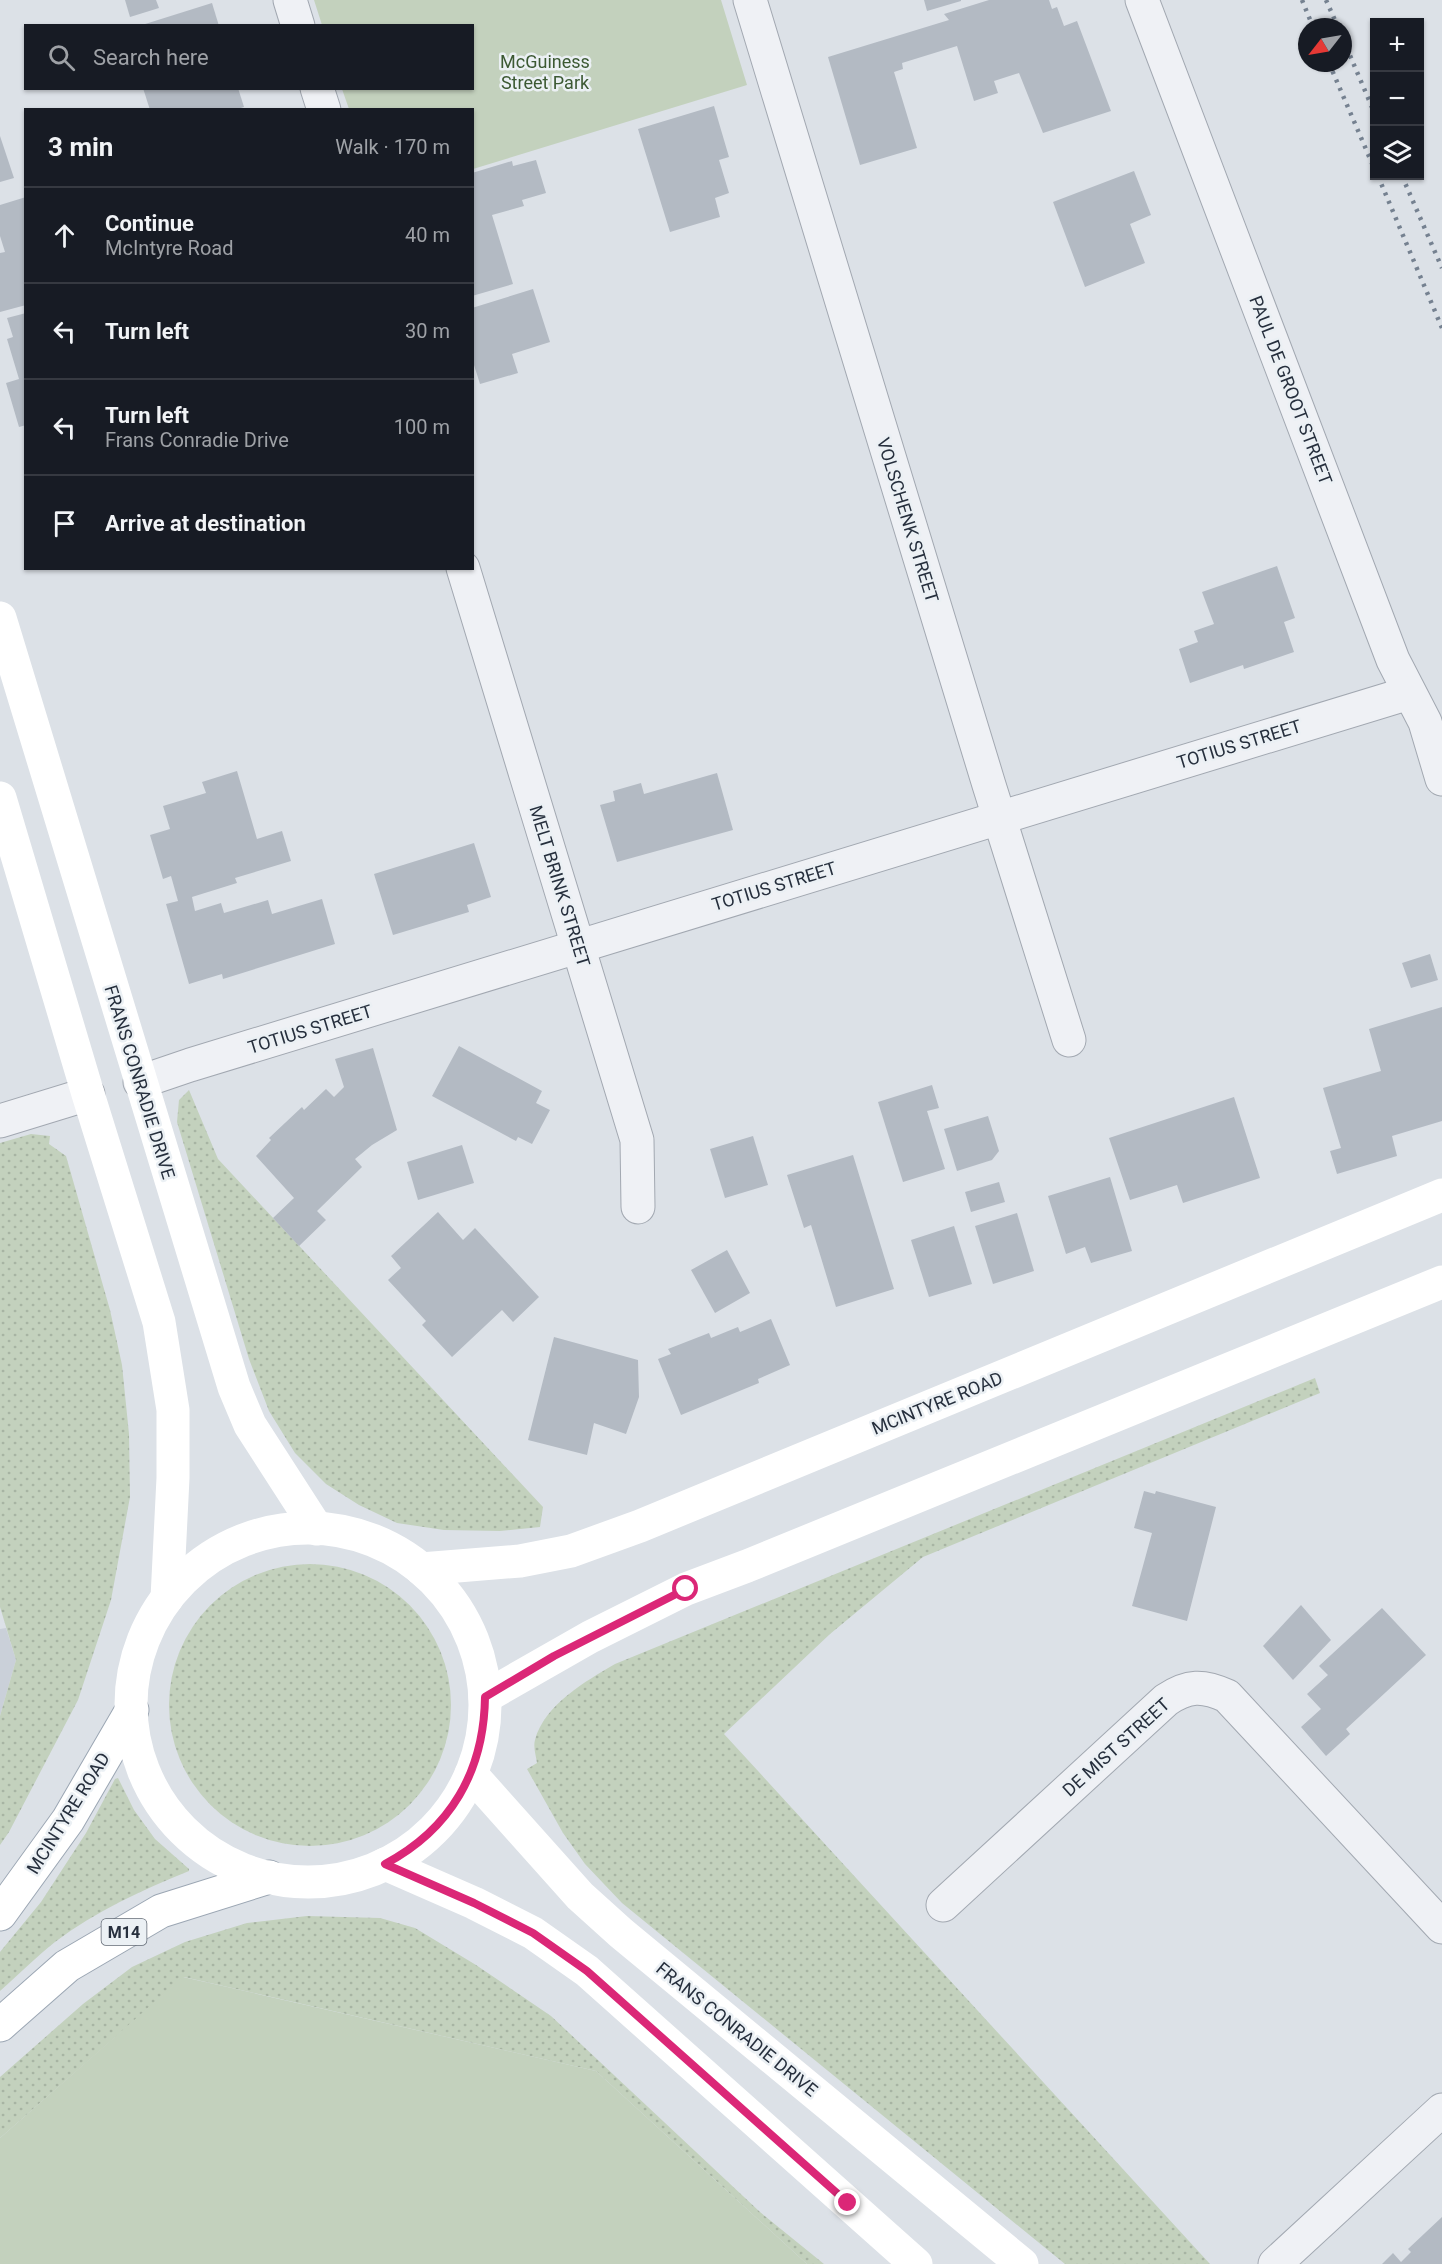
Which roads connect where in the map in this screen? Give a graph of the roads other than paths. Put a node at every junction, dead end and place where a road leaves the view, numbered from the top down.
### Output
1 (290, 0) edge
2 (750, 0) edge
3 (1142, 0) edge
4 (297, 24) edge
5 (318, 90) edge
6 (323, 108) edge
7 (464, 570) edge
8 (0, 618) edge
9 (1409, 693) junction
10 (1442, 779) edge
11 (0, 798) edge
12 (1000, 817) junction
13 (578, 945) junction
14 (1069, 1040) dead end
15 (140, 1082) junction
16 (88, 1094) junction
17 (0, 1121) edge
18 (1442, 1195) edge
19 (638, 1207) dead end
20 (1442, 1282) edge
21 (317, 1529) junction
22 (421, 1569) junction
23 (167, 1598) junction
24 (485, 1697) junction
25 (132, 1710) junction
26 (471, 1774) junction
27 (385, 1864) junction
28 (269, 1877) junction
29 (943, 1905) dead end
30 (0, 1914) edge
31 (1442, 1927) edge
32 (0, 2025) edge
33 (1438, 2121) edge
34 (916, 2264) edge
35 (1022, 2264) edge
36 (1275, 2264) edge

1 - 4 street
2 - 12 street, VOLSCHENK STREET
3 - 9 street, PAUL DE GROOT STREET
5 - 6 street
7 - 13 street, MELT BRINK STREET
8 - 15 main road, FRANS CONRADIE DRIVE
9 - 10 street, PAUL DE GROOT STREET
9 - 12 street, TOTIUS STREET
11 - 16 main road
12 - 13 street, TOTIUS STREET
12 - 14 street, VOLSCHENK STREET
13 - 15 street, TOTIUS STREET
13 - 19 street, MELT BRINK STREET
15 - 21 main road, FRANS CONRADIE DRIVE
16 - 17 street
16 - 23 main road
18 - 22 main road, MCINTYRE ROAD
20 - 24 main road
21 - 22 main road, M14
21 - 23 main road, M14
22 - 24 main road, M14
23 - 25 main road, M14
24 - 26 main road, M14
25 - 28 main road, M14
25 - 30 main road, MCINTYRE ROAD / M14
26 - 27 main road, M14
26 - 35 main road, FRANS CONRADIE DRIVE
27 - 28 main road, M14
27 - 34 main road
28 - 32 main road, M14
29 - 31 street, DE MIST STREET
33 - 36 street

